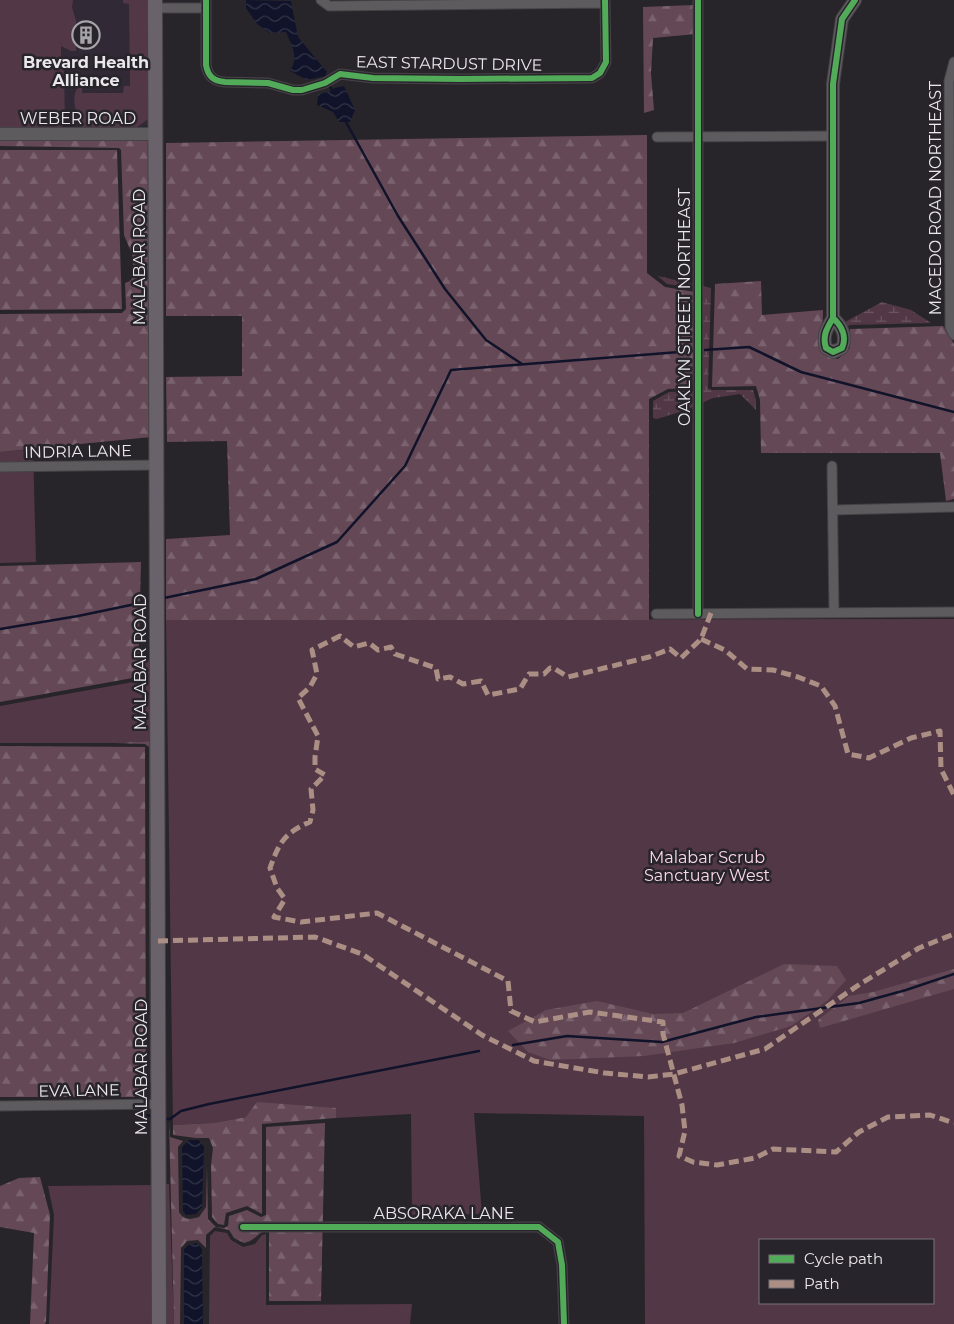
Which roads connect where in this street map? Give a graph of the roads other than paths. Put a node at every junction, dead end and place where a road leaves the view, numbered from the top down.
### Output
1 (321, 0) edge
2 (698, 0) edge
3 (855, 0) edge
4 (605, 1) edge
5 (155, 4) edge
6 (206, 4) edge
7 (954, 62) edge
8 (0, 134) edge
9 (156, 134) junction
10 (832, 136) junction
11 (657, 137) dead end
12 (698, 137) junction
13 (834, 318) dead end
14 (954, 335) edge
15 (156, 465) junction
16 (832, 466) dead end
17 (0, 467) edge
18 (954, 507) edge
19 (833, 510) junction
20 (954, 612) edge
21 (834, 613) junction
22 (656, 614) dead end
23 (698, 614) junction
24 (159, 1104) junction
25 (0, 1106) edge
26 (243, 1227) dead end
27 (159, 1324) edge
28 (564, 1324) edge

1 - 4 street
2 - 12 street, OAKLYN STREET NORTHEAST
3 - 10 street
4 - 6 street, EAST STARDUST DRIVE
5 - 6 street
5 - 9 main road, MALABAR ROAD
7 - 14 street, MACEDO ROAD NORTHEAST
8 - 9 street, WEBER ROAD
9 - 15 main road, MALABAR ROAD
10 - 12 street
10 - 13 street
11 - 12 street
12 - 23 street, OAKLYN STREET NORTHEAST
15 - 17 street, INDRIA LANE
15 - 24 main road, MALABAR ROAD
16 - 19 street
18 - 19 street
19 - 21 street
20 - 21 street
21 - 23 street
22 - 23 street
24 - 25 street, EVA LANE
24 - 27 main road, MALABAR ROAD
26 - 28 street, ABSORAKA LANE

